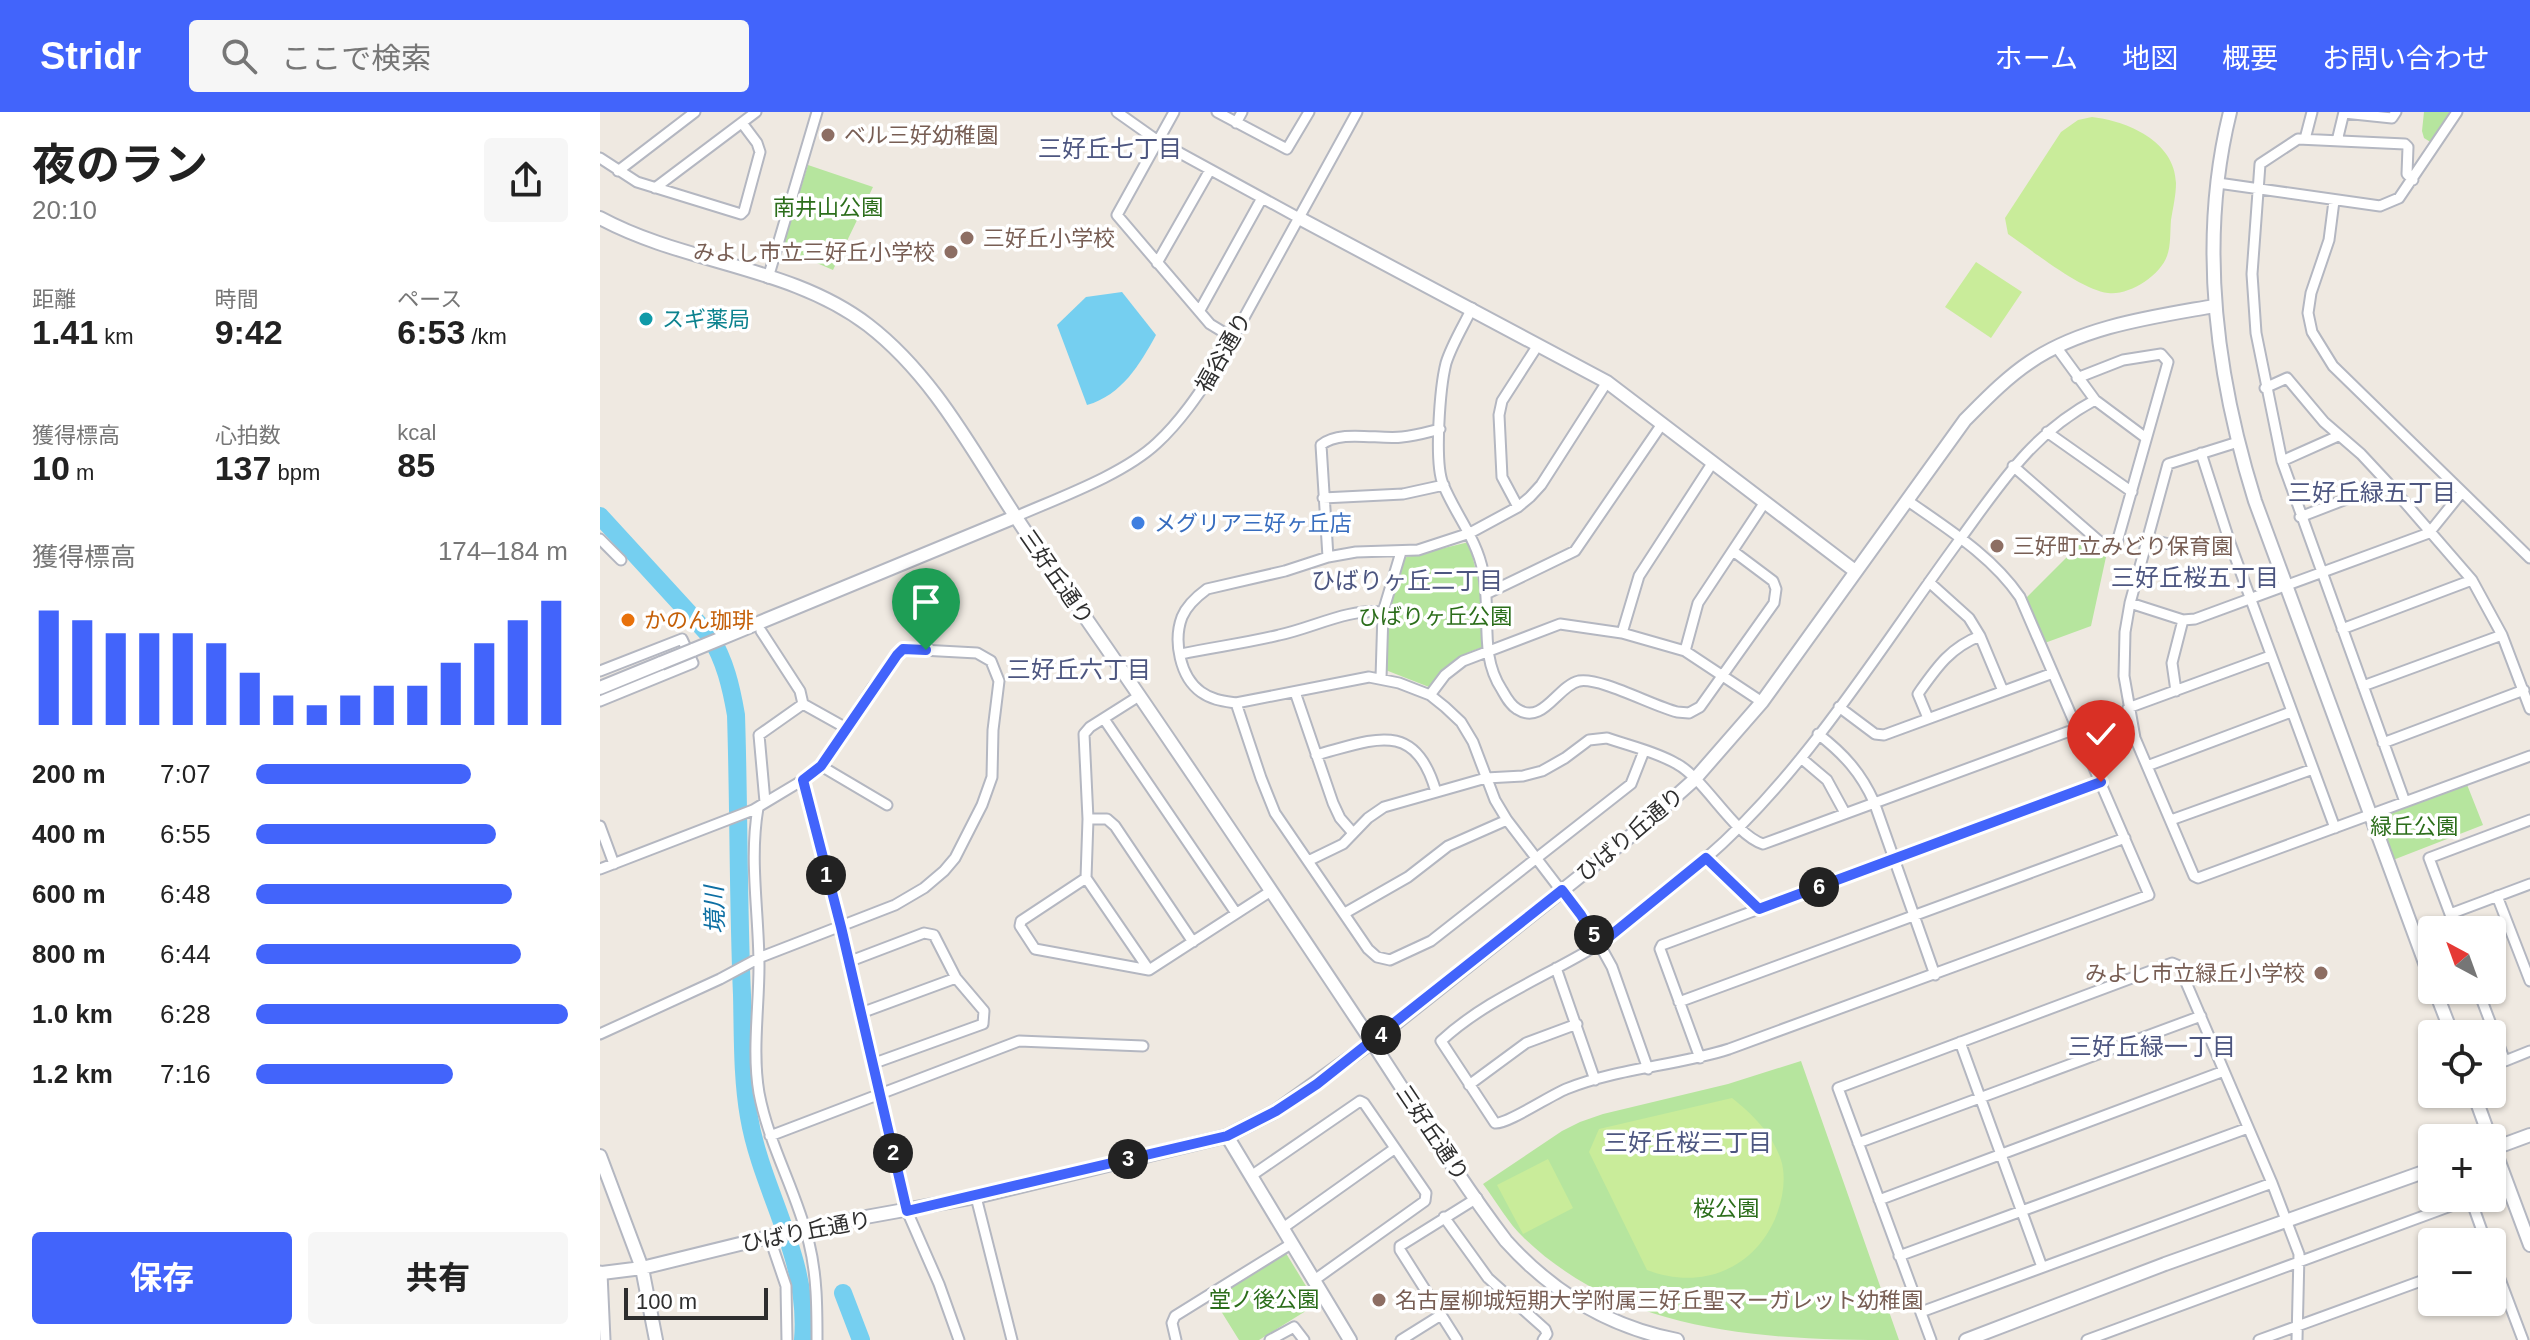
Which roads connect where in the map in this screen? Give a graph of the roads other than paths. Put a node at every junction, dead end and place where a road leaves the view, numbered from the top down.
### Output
1 (695, 112) edge
2 (756, 112) edge
3 (817, 112) edge
4 (1117, 112) edge
5 (1174, 112) edge
6 (1217, 112) edge
7 (1242, 112) edge
8 (1309, 112) edge
9 (1357, 112) edge
10 (2230, 112) edge
11 (2312, 112) edge
12 (2396, 112) edge
13 (2457, 112) edge
14 (2344, 113) edge
15 (742, 123) junction
16 (1236, 123) junction
17 (2305, 139) junction
18 (1158, 141) junction
19 (2337, 141) junction
20 (600, 158) edge
21 (1210, 170) junction
22 (618, 171) junction
23 (2413, 180) junction
24 (2218, 183) junction
25 (2257, 187) junction
26 (655, 188) junction
27 (1262, 198) junction
28 (2334, 201) junction
29 (600, 218) edge
30 (1299, 218) junction
31 (1157, 263) junction
32 (768, 278) junction
33 (2214, 306) junction
34 (1472, 308) junction
35 (1200, 310) junction
36 (1233, 338) junction
37 (1538, 345) junction
38 (2057, 348) junction
39 (2077, 378) junction
40 (1607, 382) junction
41 (2265, 388) junction
42 (2095, 400) junction
43 (1662, 424) junction
44 (1440, 429) junction
45 (2047, 432) junction
46 (2338, 436) junction
47 (2146, 438) junction
48 (2238, 442) junction
49 (2201, 453) junction
50 (2282, 461) junction
51 (1713, 462) junction
52 (2013, 466) junction
53 (2388, 483) junction
54 (1444, 485) junction
55 (2132, 492) junction
56 (2462, 492) junction
57 (1323, 498) junction
58 (1908, 501) junction
59 (1765, 502) junction
60 (1518, 507) junction
61 (1015, 517) junction
62 (2300, 517) junction
63 (1470, 533) junction
64 (2429, 533) junction
65 (600, 539) edge
66 (1961, 539) junction
67 (2147, 539) junction
68 (2230, 543) junction
69 (1733, 551) junction
70 (1401, 552) junction
71 (1328, 557) junction
72 (2530, 558) edge
73 (621, 560) dead end
74 (1855, 571) junction
75 (2321, 573) junction
76 (2472, 580) junction
77 (1929, 582) junction
78 (2287, 587) junction
79 (1486, 594) junction
80 (2251, 600) junction
81 (2130, 603) junction
82 (1383, 612) junction
83 (2183, 620) junction
84 (2342, 629) junction
85 (761, 631) dead end
86 (1622, 633) junction
87 (2502, 635) junction
88 (1980, 636) junction
89 (1685, 651) junction
90 (1486, 652) junction
91 (1181, 654) junction
92 (2270, 656) junction
93 (600, 671) edge
94 (2053, 673) junction
95 (1724, 675) junction
96 (1381, 678) junction
97 (2363, 686) junction
98 (600, 688) edge
99 (2524, 690) junction
100 (2003, 691) junction
101 (2176, 691) junction
102 (1295, 692) junction
103 (1430, 695) junction
104 (1139, 696) junction
105 (600, 701) edge
106 (1762, 702) junction
107 (1236, 703) junction
108 (803, 704) junction
109 (1839, 707) junction
110 (2128, 708) junction
111 (2530, 709) edge
112 (2291, 712) junction
113 (1928, 718) junction
114 (1104, 719) junction
115 (846, 728) junction
116 (2078, 728) junction
117 (1818, 734) junction
118 (2383, 743) junction
119 (1644, 751) junction
120 (1316, 755) junction
121 (2530, 756) edge
122 (1801, 758) junction
123 (821, 766) junction
124 (2147, 766) junction
125 (2313, 769) junction
126 (1486, 778) junction
127 (803, 780) junction
128 (1694, 780) junction
129 (2101, 782) junction
130 (1436, 792) junction
131 (1874, 802) junction
132 (2405, 802) junction
133 (887, 805) dead end
134 (759, 807) junction
135 (1845, 813) junction
136 (2371, 815) junction
137 (1088, 819) junction
138 (1507, 820) junction
139 (2171, 820) junction
140 (2530, 820) edge
141 (600, 826) edge
142 (1740, 826) junction
143 (2335, 828) junction
144 (1353, 833) junction
145 (2125, 838) junction
146 (1706, 858) junction
147 (1537, 859) junction
148 (1892, 859) junction
149 (1308, 861) junction
150 (614, 864) junction
151 (600, 869) edge
152 (1086, 878) junction
153 (2530, 884) edge
154 (1562, 890) junction
155 (1271, 891) junction
156 (2497, 896) junction
157 (1759, 909) junction
158 (1236, 913) junction
159 (1345, 913) junction
160 (2450, 914) joint
161 (1915, 916) junction
162 (841, 927) junction
163 (1193, 942) junction
164 (2418, 944) edge
165 (1599, 945) junction
166 (755, 961) junction
167 (848, 962) junction
168 (1556, 968) junction
169 (1149, 970) junction
170 (1935, 975) junction
171 (956, 978) junction
172 (2530, 981) edge
173 (1679, 1002) junction
174 (2483, 1004) edge
175 (861, 1013) junction
176 (2201, 1016) junction
177 (1577, 1024) junction
178 (600, 1034) edge
179 (1372, 1042) junction
180 (1960, 1042) junction
181 (1143, 1046) dead end
182 (2530, 1051) edge
183 (1700, 1058) junction
184 (872, 1064) junction
185 (1648, 1069) junction
186 (2224, 1071) junction
187 (1595, 1080) junction
188 (1469, 1085) junction
189 (878, 1093) junction
190 (1980, 1098) junction
191 (2248, 1128) junction
192 (2530, 1135) edge
193 (770, 1136) junction
194 (1227, 1136) junction
195 (2506, 1141) edge
196 (1858, 1143) junction
197 (1394, 1149) junction
198 (2001, 1154) junction
199 (600, 1156) edge
200 (2418, 1174) edge
201 (1251, 1176) junction
202 (2506, 1181) edge
203 (2272, 1183) junction
204 (976, 1197) junction
205 (1477, 1198) junction
206 (1879, 1200) junction
207 (907, 1211) junction
208 (2023, 1211) junction
209 (1444, 1217) junction
210 (2286, 1222) junction
211 (804, 1228) junction
212 (1283, 1228) junction
213 (2481, 1228) edge
214 (769, 1236) junction
215 (1291, 1244) junction
216 (2530, 1245) edge
217 (1899, 1256) junction
218 (2299, 1262) junction
219 (2042, 1267) junction
220 (642, 1268) junction
221 (601, 1272) edge
222 (1313, 1281) junction
223 (2418, 1282) edge
224 (2506, 1295) edge
225 (1921, 1312) junction
226 (1441, 1315) junction
227 (2297, 1326) junction
228 (605, 1340) edge
229 (656, 1340) edge
230 (787, 1340) edge
231 (817, 1340) edge
232 (959, 1340) edge
233 (1012, 1340) edge
234 (1176, 1340) edge
235 (1270, 1340) edge
236 (1304, 1340) edge
237 (1350, 1340) edge
238 (1401, 1340) edge
239 (1457, 1340) edge
240 (1543, 1340) edge
241 (1677, 1340) edge
242 (1931, 1340) edge
243 (1966, 1340) edge
244 (2087, 1340) edge
245 (2259, 1340) edge
246 (2297, 1340) edge
247 (2523, 1340) edge

1 - 22 street
2 - 15 street
3 - 32 street
4 - 18 street
5 - 18 street
6 - 16 street
7 - 16 street
8 - 16 street
9 - 30 street, 福谷通り
10 - 24 street
11 - 17 street
12 - 14 street
13 - 23 street
14 - 19 street
15 - 26 street
15 - 26 street
17 - 19 street
17 - 25 street
18 - 21 street
18 - 31 street
19 - 23 street
20 - 22 street
21 - 27 street
21 - 31 street
22 - 26 street
23 - 28 street
24 - 25 street
24 - 33 street
25 - 28 street
25 - 41 street
27 - 30 street
27 - 35 street
28 - 56 street
29 - 32 street, 三好丘通り
30 - 34 street
30 - 36 street, 福谷通り
31 - 35 street
32 - 61 street, 三好丘通り
33 - 38 street, ひばり丘通り
33 - 48 street
34 - 37 street
34 - 44 street
35 - 36 street
36 - 61 street, 福谷通り
37 - 40 street
37 - 60 street
38 - 39 street
38 - 58 street, ひばり丘通り
39 - 42 street
39 - 47 street
40 - 43 street
40 - 60 street
41 - 46 street
41 - 50 street
42 - 45 street
42 - 47 street
43 - 51 street
43 - 79 street
44 - 54 street
44 - 57 street
45 - 52 street
45 - 55 street
46 - 50 street
46 - 53 street
47 - 55 street
48 - 49 street
48 - 78 street
49 - 67 street
49 - 68 street
50 - 62 street
51 - 59 street
51 - 86 street
52 - 55 street
52 - 66 street
53 - 62 street
53 - 64 street
54 - 57 street
54 - 63 street
56 - 64 street
56 - 72 street
57 - 71 street
58 - 66 street
58 - 74 street, ひばり丘通り
59 - 69 street
59 - 74 street
60 - 63 street
61 - 98 street, bridge
61 - 104 street, 三好丘通り
62 - 75 street
63 - 70 street
63 - 79 street
64 - 75 street
64 - 76 street
65 - 73 street
66 - 77 street
66 - 94 street
67 - 68 street
67 - 81 street
68 - 80 street
69 - 89 street
69 - 95 street
70 - 71 street
70 - 82 street
71 - 91 street
74 - 106 street, ひばり丘通り
75 - 78 street
75 - 84 street
76 - 84 street
76 - 87 street
77 - 88 street
77 - 109 street
78 - 80 street
78 - 136 street
79 - 90 street
80 - 83 street
80 - 92 street
81 - 83 street
81 - 110 street
82 - 91 street
82 - 96 street
83 - 101 street
84 - 97 street
85 - 108 street
86 - 89 street
86 - 90 street
87 - 97 street
87 - 99 street
88 - 100 street
88 - 113 street
89 - 95 street
90 - 95 street
90 - 103 street
91 - 107 street
92 - 101 street
92 - 112 street
93 - 105 street
94 - 100 street
94 - 116 street
95 - 106 street
96 - 102 street
96 - 103 street
97 - 118 street
99 - 111 street
99 - 118 street
100 - 113 street
101 - 110 street
102 - 107 street
102 - 120 street
103 - 126 street
104 - 114 street
104 - 155 street, 三好丘通り
106 - 128 street, ひばり丘通り
107 - 149 street
108 - 115 street
108 - 134 street
109 - 113 street
109 - 117 street
110 - 124 street
112 - 124 street
112 - 125 street
114 - 137 street
114 - 158 street
115 - 123 street
115 - 162 street
116 - 129 street
116 - 131 street
117 - 122 street
117 - 131 street
118 - 132 street
119 - 126 street
119 - 128 street
119 - 147 street
120 - 130 street
120 - 144 street
121 - 132 street
122 - 135 street
122 - 142 street
123 - 127 street
123 - 133 street
124 - 139 street
125 - 139 street
125 - 143 street
126 - 130 street
126 - 138 street
127 - 134 street
127 - 162 street
128 - 142 street
128 - 154 street, ひばり丘通り
129 - 145 street
129 - 148 street
130 - 144 street
131 - 135 street
131 - 148 street
132 - 136 street
134 - 150 street
134 - 166 street
135 - 142 street
136 - 143 street
136 - 164 street
137 - 152 street
137 - 163 street
138 - 147 street
138 - 159 street
139 - 143 street
140 - 160 street
141 - 150 street
142 - 146 street
144 - 149 street
145 - 161 street
145 - 170 street
146 - 157 street
146 - 165 street
147 - 154 street
147 - 159 street
148 - 157 street
148 - 161 street
149 - 159 street
150 - 151 street
152 - 169 street
152 - 169 street
153 - 156 street
154 - 165 street
154 - 179 street, ひばり丘通り
155 - 158 street
155 - 179 street, 三好丘通り
156 - 160 street
156 - 172 street
157 - 173 street
158 - 163 street
161 - 170 street
161 - 173 street
162 - 166 street
162 - 167 street
163 - 169 street
165 - 168 street
165 - 185 street
166 - 178 street
166 - 193 street
167 - 171 street
167 - 175 street
168 - 177 street
168 - 188 street
170 - 183 street
171 - 175 street
171 - 184 street
173 - 183 street
174 - 182 street
175 - 184 street
176 - 180 street
176 - 186 street
176 - 190 street
177 - 187 street
177 - 188 street
179 - 194 street, ひばり丘通り
179 - 205 street, 三好丘通り
180 - 190 street
180 - 196 street
181 - 189 street
183 - 185 street
184 - 189 street
185 - 187 street
186 - 191 street
186 - 198 street
187 - 188 street
189 - 193 street
189 - 207 street
190 - 196 street
190 - 198 street
191 - 203 street
191 - 208 street
192 - 195 street
193 - 211 street
194 - 201 street
194 - 204 street, ひばり丘通り
196 - 206 street
197 - 201 street
197 - 212 street
197 - 222 street
198 - 206 street
198 - 208 street
199 - 220 street
200 - 210 street
201 - 212 street
202 - 216 street
203 - 210 street
203 - 219 street
204 - 207 street, ひばり丘通り
204 - 233 street
205 - 209 street
205 - 241 street, 三好丘通り
206 - 217 street
207 - 211 street, ひばり丘通り
207 - 232 street
208 - 217 street
208 - 219 street
209 - 226 street
209 - 240 street
210 - 218 street
210 - 243 street
211 - 214 street, ひばり丘通り
211 - 231 street
212 - 215 street
213 - 218 street
214 - 220 street, ひばり丘通り
214 - 230 street
215 - 222 street
215 - 234 street
217 - 225 street
218 - 227 street
218 - 244 street
219 - 225 street
220 - 221 street, ひばり丘通り
220 - 229 street
221 - 228 street
222 - 237 street
223 - 227 street
224 - 247 street
225 - 242 street
226 - 238 street
226 - 239 street
227 - 245 street
227 - 246 street
235 - 236 street

